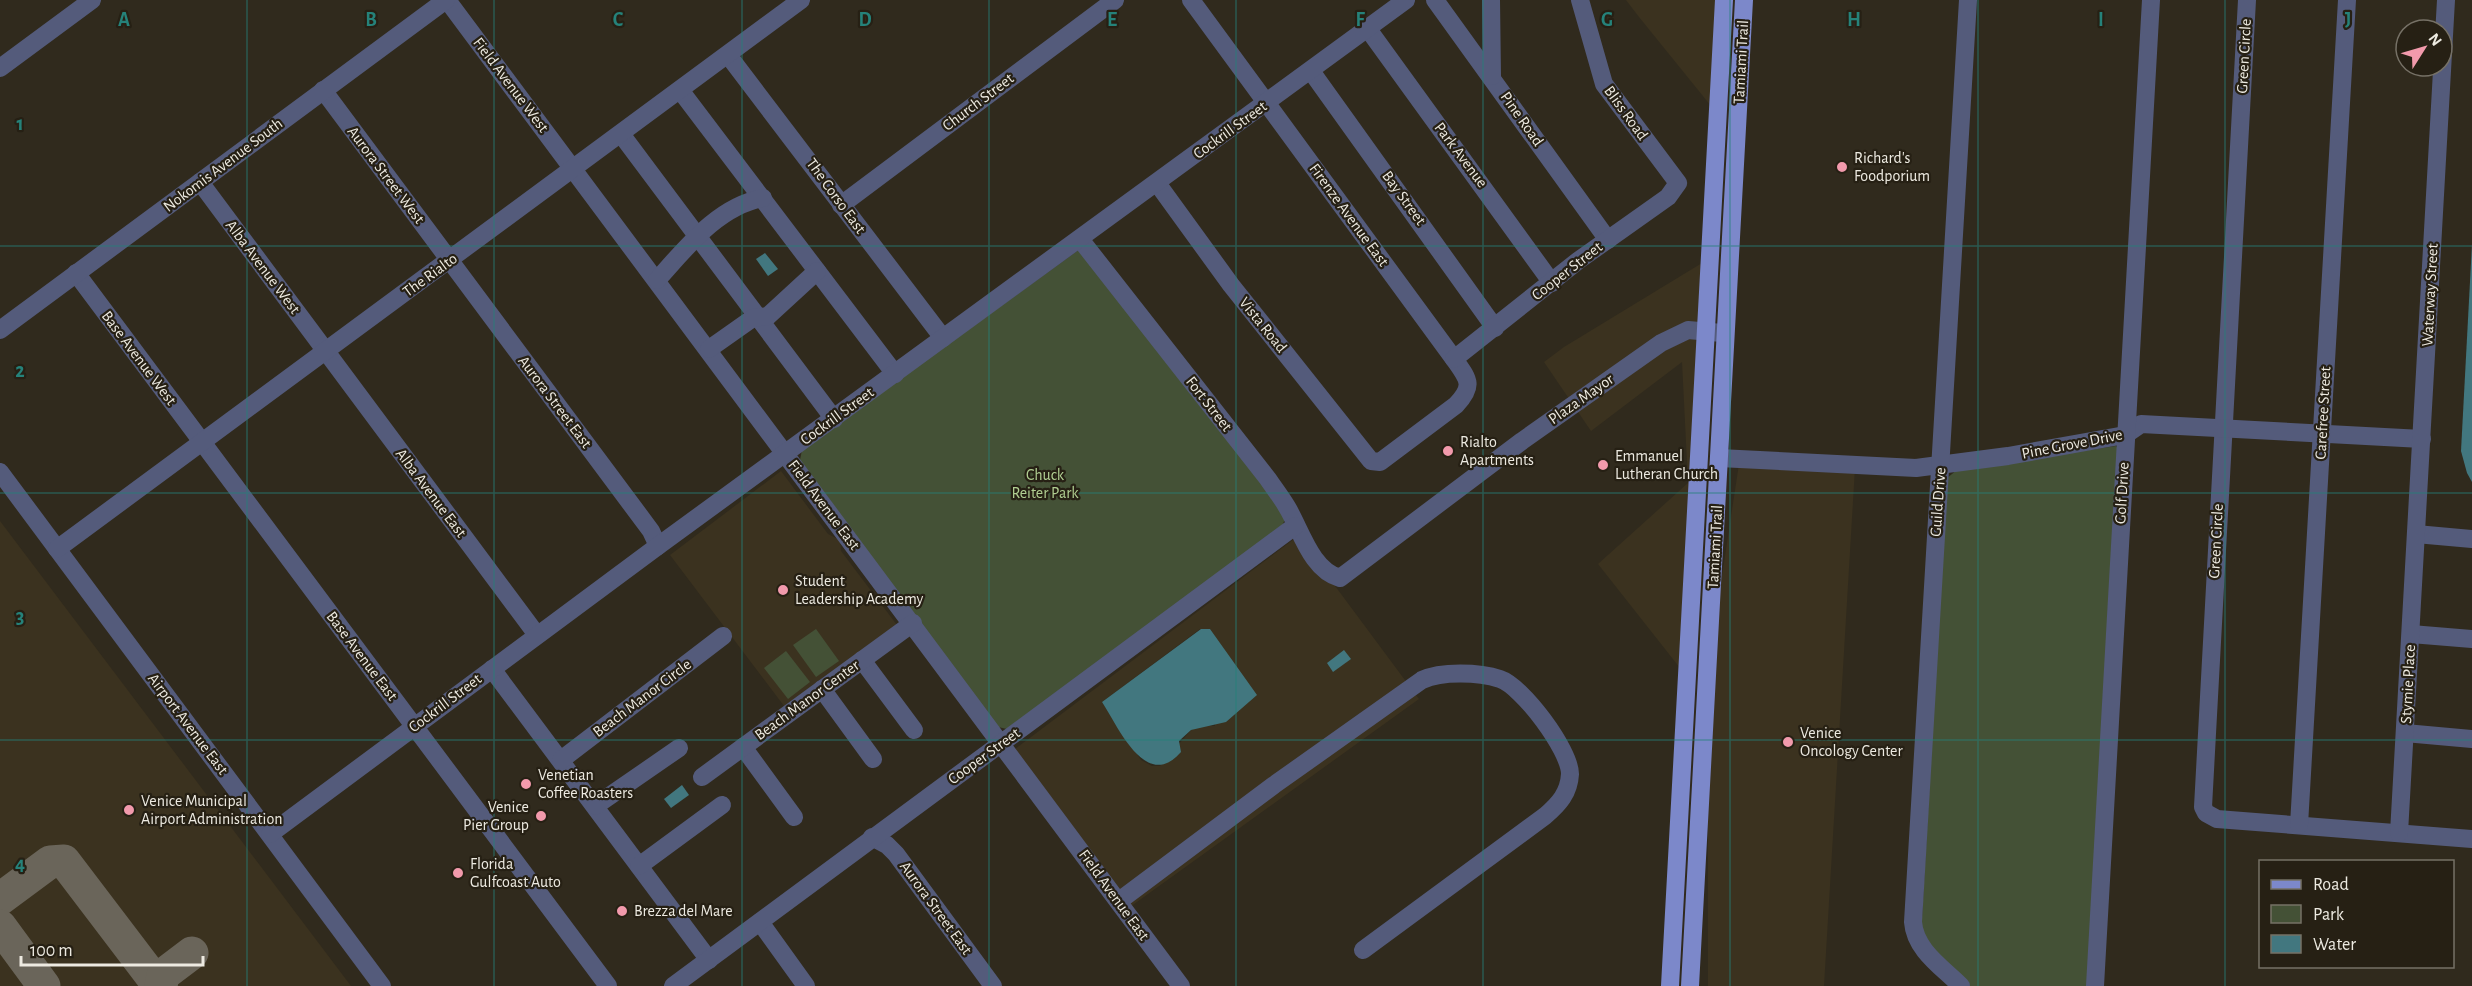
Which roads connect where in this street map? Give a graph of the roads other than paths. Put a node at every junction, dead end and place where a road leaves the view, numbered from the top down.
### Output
1 (92, 0) edge
2 (446, 0) edge
3 (801, 0) edge
4 (1115, 0) edge
5 (1191, 0) edge
6 (1406, 0) edge
7 (1435, 0) edge
8 (1491, 0) edge
9 (1580, 0) edge
10 (1724, 0) edge
11 (1744, 0) edge
12 (1968, 0) edge
13 (2151, 0) edge
14 (2247, 0) edge
15 (2347, 0) edge
16 (2446, 0) edge
17 (1368, 29) junction
18 (728, 55) junction
19 (0, 68) edge
20 (1311, 71) junction
21 (1492, 76) junction
22 (323, 90) junction
23 (680, 90) junction
24 (1267, 103) junction
25 (621, 134) junction
26 (574, 170) junction
27 (200, 182) junction
28 (1156, 183) junction
29 (1678, 183) joint
30 (763, 198) junction
31 (841, 205) junction
32 (698, 235) junction
33 (1080, 239) junction
34 (1608, 240) junction
35 (450, 260) junction
36 (817, 271) junction
37 (76, 273) junction
38 (657, 280) junction
39 (1552, 282) junction
40 (758, 317) junction
41 (1495, 328) junction
42 (0, 330) edge
43 (1706, 331) junction
44 (1726, 334) junction
45 (943, 338) junction
46 (709, 350) junction
47 (326, 351) junction
48 (1454, 359) junction
49 (895, 374) junction
50 (834, 418) junction
51 (1427, 426) joint
52 (2223, 427) junction
53 (2322, 433) junction
54 (2125, 435) junction
55 (2422, 439) junction
56 (202, 442) junction
57 (785, 453) junction
58 (1719, 458) junction
59 (1941, 466) junction
60 (0, 472) edge
61 (1295, 526) junction
62 (2416, 534) junction
63 (2472, 538) edge
64 (658, 546) junction
65 (57, 549) junction
66 (1329, 575) joint
67 (913, 623) junction
68 (2410, 634) junction
69 (537, 635) junction
70 (723, 636) dead end
71 (2472, 639) edge
72 (862, 660) junction
73 (492, 669) junction
74 (822, 689) junction
75 (415, 726) junction
76 (914, 730) dead end
77 (2405, 733) junction
78 (2472, 739) edge
79 (1002, 743) junction
80 (742, 747) junction
81 (679, 748) dead end
82 (873, 759) dead end
83 (561, 760) junction
84 (702, 777) dead end
85 (722, 805) dead end
86 (595, 806) junction
87 (795, 818) dead end
88 (2299, 825) junction
89 (2399, 833) junction
90 (270, 834) junction
91 (872, 837) junction
92 (2472, 839) edge
93 (639, 866) junction
94 (1119, 901) junction
95 (760, 922) junction
96 (1363, 950) dead end
97 (709, 960) junction
98 (382, 986) edge
99 (608, 986) edge
100 (673, 986) edge
101 (807, 986) edge
102 (993, 986) edge
103 (1181, 986) edge
104 (1670, 986) edge
105 (1690, 986) edge
106 (1961, 986) edge
107 (2095, 986) edge

1 - 19 street
2 - 22 street, Nokomis Avenue South
2 - 26 street, Field Avenue West
3 - 18 street, The Rialto
4 - 31 street, Church Street
5 - 24 street, Firenze Avenue East
6 - 17 street, Cockrill Street
7 - 21 street, Pine Road
8 - 21 street
9 - 29 street, Bliss Road
10 - 43 main road, Tamiami Trail
11 - 44 main road, Tamiami Trail
12 - 59 street, Guild Drive
13 - 54 street, Golf Drive
14 - 52 street, Green Circle
15 - 53 street, Carefree Street
16 - 55 street, Waterway Street
17 - 20 street, Cockrill Street
17 - 39 street, Park Avenue
18 - 23 street, The Rialto
18 - 31 street, The Corso East
20 - 24 street, Cockrill Street
20 - 41 street, Bay Street
21 - 34 street, Pine Road
22 - 27 street, Nokomis Avenue South
22 - 35 street, Aurora Street West
23 - 25 street, The Rialto
23 - 30 street
24 - 28 street, Cockrill Street
24 - 48 street, Firenze Avenue East
25 - 26 street, The Rialto
25 - 32 street
26 - 35 street, The Rialto
26 - 38 street, Field Avenue East
27 - 37 street, Nokomis Avenue South
27 - 47 street, Alba Avenue West
28 - 33 street, Cockrill Street
28 - 51 street, Vista Road
29 - 34 street, Cooper Street
30 - 32 street
30 - 36 street
31 - 45 street, The Corso East
32 - 38 street
32 - 40 street
33 - 45 street, Cockrill Street
33 - 61 street, Fort Street
34 - 39 street, Cooper Street
35 - 47 street, The Rialto
35 - 64 street, Aurora Street East
36 - 40 street
36 - 49 street
37 - 42 street, Nokomis Avenue South
37 - 56 street, Base Avenue West
38 - 46 street, Field Avenue East
39 - 41 street, Cooper Street
40 - 46 street
40 - 50 street
41 - 48 street, Cooper Street
43 - 44 street, Plaza Mayor
43 - 66 street, Plaza Mayor
43 - 104 main road, Tamiami Trail
44 - 58 main road, Tamiami Trail
45 - 49 street, Cockrill Street
46 - 57 street, Field Avenue East
47 - 56 street, The Rialto
47 - 69 street, Alba Avenue East
48 - 51 street, Firenze Avenue East
49 - 50 street, Cockrill Street
50 - 57 street, Cockrill Street
52 - 53 street, Pine Grove Drive
52 - 54 street, Pine Grove Drive
52 - 88 street, Green Circle
53 - 55 street, Pine Grove Drive
53 - 88 street, Carefree Street
54 - 59 street, Pine Grove Drive
54 - 107 street, Golf Drive
55 - 62 street, Waterway Street
56 - 65 street, The Rialto
56 - 75 street, Base Avenue East
57 - 64 street, Cockrill Street
57 - 67 street, Field Avenue East
58 - 59 street, Pine Grove Drive
58 - 105 main road, Tamiami Trail
59 - 106 street, Guild Drive
60 - 65 street, Airport Avenue East
61 - 66 street, Fort Street
61 - 79 street, Cooper Street
62 - 63 street
62 - 68 street, Stymie Place
64 - 69 street, Cockrill Street
65 - 90 street, Airport Avenue East
67 - 72 street, Beach Manor Center
67 - 79 street, Field Avenue East
68 - 71 street
68 - 77 street, Stymie Place
69 - 73 street, Cockrill Street
70 - 83 street, Beach Manor Circle
72 - 74 street, Beach Manor Center
72 - 76 street
73 - 75 street, Cockrill Street
73 - 83 street
74 - 80 street, Beach Manor Center
74 - 82 street
75 - 90 street, Cockrill Street
75 - 99 street, Base Avenue East
77 - 78 street
77 - 89 street, Stymie Place
79 - 91 street, Cooper Street
79 - 94 street, Field Avenue East
80 - 84 street, Beach Manor Center
80 - 87 street
81 - 86 street
83 - 86 street
85 - 93 street
86 - 93 street
88 - 89 street, Green Circle
89 - 92 street, Green Circle
90 - 98 street, Airport Avenue East
91 - 95 street, Cooper Street
91 - 102 street, Aurora Street East
93 - 97 street
94 - 96 street
94 - 103 street, Field Avenue East
95 - 97 street, Cooper Street
95 - 101 street
97 - 100 street, Cooper Street

